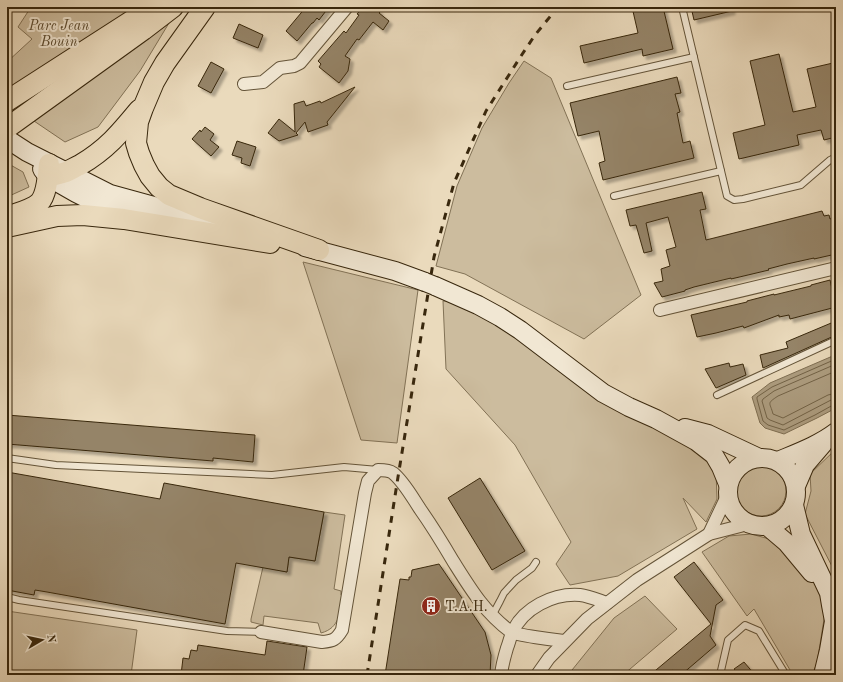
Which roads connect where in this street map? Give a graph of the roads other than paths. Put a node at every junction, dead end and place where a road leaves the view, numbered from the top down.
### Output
1 (153, 7) edge
2 (173, 7) edge
3 (205, 7) edge
4 (346, 7) edge
5 (682, 7) edge
6 (694, 57) junction
7 (244, 84) dead end
8 (567, 86) dead end
9 (7, 101) edge
10 (146, 101) junction
11 (7, 128) edge
12 (7, 139) edge
13 (836, 157) edge
14 (55, 170) junction
15 (721, 171) junction
16 (614, 196) dead end
17 (7, 217) edge
18 (7, 227) edge
19 (319, 250) junction
20 (836, 268) edge
21 (660, 310) dead end
22 (836, 340) edge
23 (718, 395) dead end
24 (658, 420) junction
25 (833, 435) edge
26 (757, 457) junction
27 (7, 458) edge
28 (778, 461) junction
29 (378, 470) junction
30 (796, 486) junction
31 (728, 490) junction
32 (794, 505) junction
33 (748, 524) junction
34 (767, 526) junction
35 (709, 534) junction
36 (536, 562) dead end
37 (829, 593) junction
38 (7, 597) edge
39 (607, 603) junction
40 (492, 616) junction
41 (261, 632) joint
42 (512, 633) junction
43 (564, 641) junction
44 (501, 675) edge
45 (536, 675) edge
46 (720, 675) edge
47 (786, 675) edge
48 (822, 675) edge

1 - 9 main road
2 - 11 main road
3 - 10 main road
4 - 7 street
5 - 6 lane
6 - 8 lane
6 - 15 lane
10 - 14 main road
10 - 19 main road
12 - 14 street
13 - 15 lane
14 - 17 main road
14 - 19 street
15 - 16 lane
18 - 19 main road
19 - 24 street
20 - 21 street
22 - 23 lane
24 - 26 street
24 - 31 street
25 - 28 street
25 - 30 street
26 - 28 street
26 - 31 street
27 - 29 lane
28 - 30 street
29 - 40 street
29 - 41 street
30 - 32 street
31 - 33 street
31 - 35 street
32 - 34 street
32 - 37 street
33 - 34 street
33 - 35 street
34 - 37 street
35 - 39 street
36 - 40 lane
37 - 48 street
38 - 41 lane
39 - 42 street
39 - 43 street
40 - 42 street
42 - 43 street
42 - 44 street
43 - 45 street
46 - 47 lane

